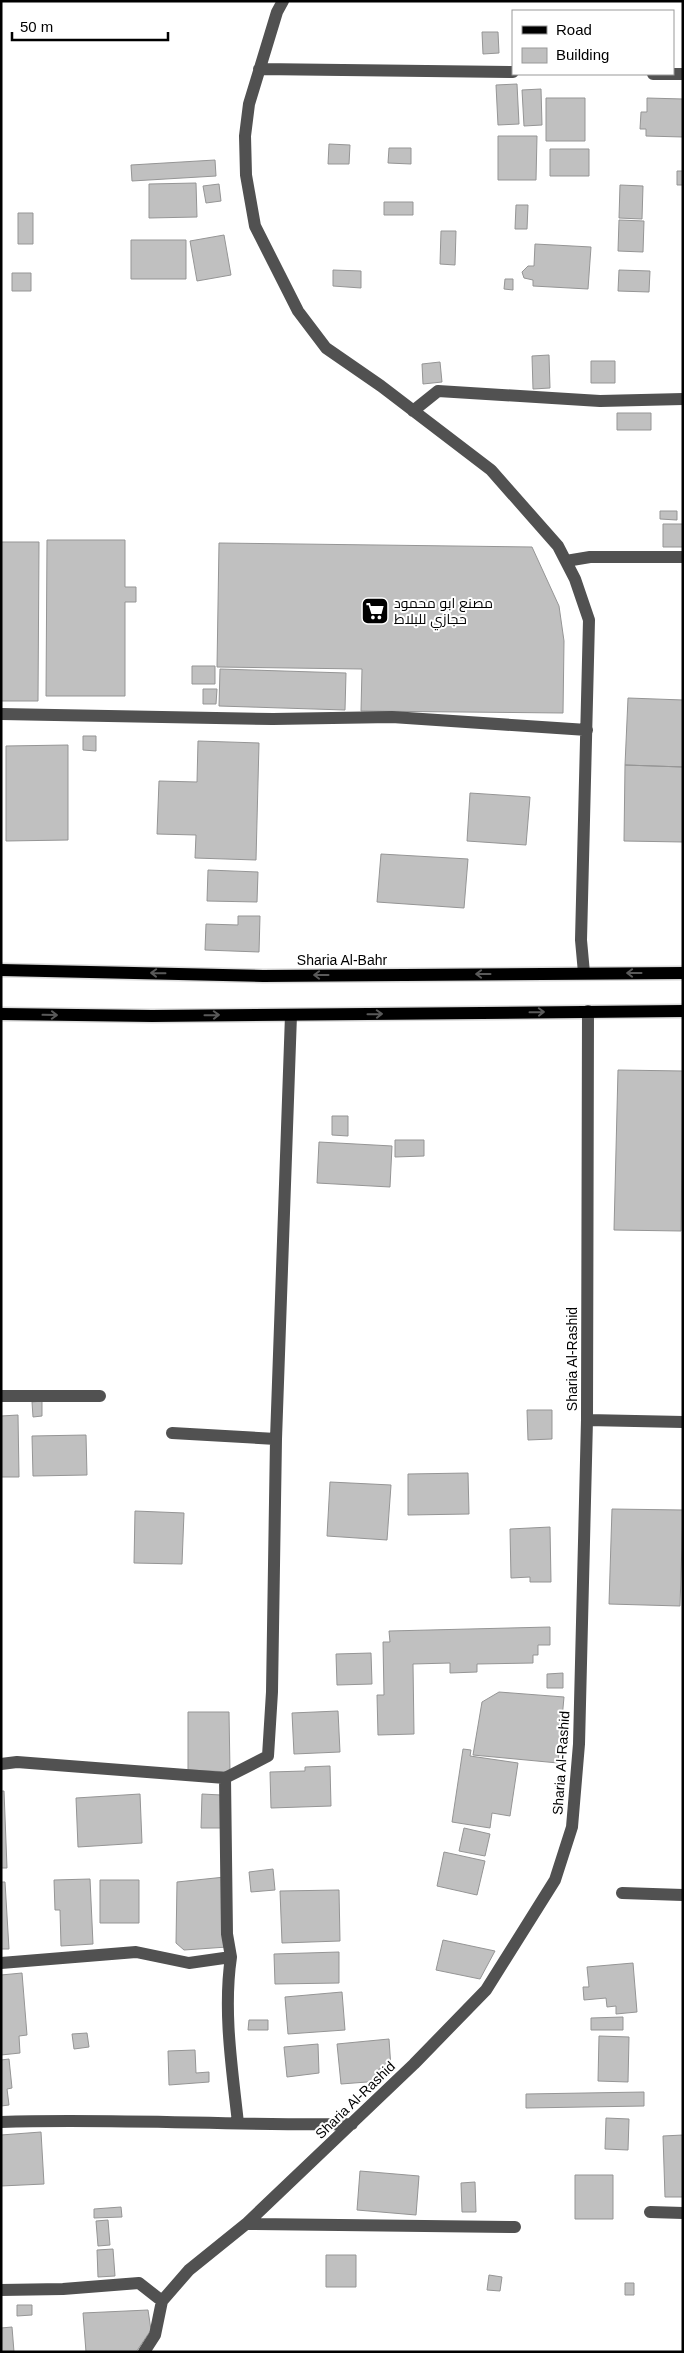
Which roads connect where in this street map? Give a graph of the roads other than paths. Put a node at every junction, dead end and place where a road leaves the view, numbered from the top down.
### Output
1 (283, 1) edge
2 (259, 69) junction
3 (512, 72) edge
4 (683, 399) edge
5 (414, 411) junction
6 (683, 557) edge
7 (566, 561) junction
8 (1, 714) edge
9 (586, 730) junction
10 (1, 970) edge
11 (584, 973) junction
12 (683, 973) edge
13 (588, 1011) junction
14 (683, 1011) edge
15 (1, 1014) edge
16 (291, 1014) junction
17 (1, 1396) edge
18 (100, 1396) dead end
19 (587, 1420) junction
20 (683, 1422) edge
21 (172, 1433) dead end
22 (276, 1438) junction
23 (1, 1764) edge
24 (225, 1778) junction
25 (622, 1893) dead end
26 (683, 1895) edge
27 (230, 1957) junction
28 (1, 1963) edge
29 (1, 2122) edge
30 (238, 2123) junction
31 (352, 2124) junction
32 (650, 2212) dead end
33 (683, 2212) edge
34 (246, 2224) junction
35 (515, 2227) dead end
36 (1, 2290) edge
37 (162, 2301) junction
38 (144, 2352) edge

1 - 2 street
2 - 3 street
2 - 5 street
4 - 5 street
5 - 7 street
6 - 7 street
7 - 9 street
8 - 9 street
9 - 11 street
11 -> 10 main road, Sharia Al-Bahr
12 -> 11 main road, Sharia Al-Bahr
13 - 14 main road
16 -> 13 main road
13 - 19 street, Sharia Al-Rashid
15 -> 16 main road
16 - 22 street
17 - 18 street
19 - 20 street
19 - 31 street, Sharia Al-Rashid
21 - 22 street
22 - 24 street
23 - 24 street
24 - 27 street
25 - 26 street
27 - 28 street
27 - 30 street
29 - 30 street
30 - 31 street
31 - 34 street, Sharia Al-Rashid
32 - 33 street
34 - 35 street
34 - 37 street, Sharia Al-Rashid
36 - 37 street
37 - 38 street, Sharia Al-Rashid

